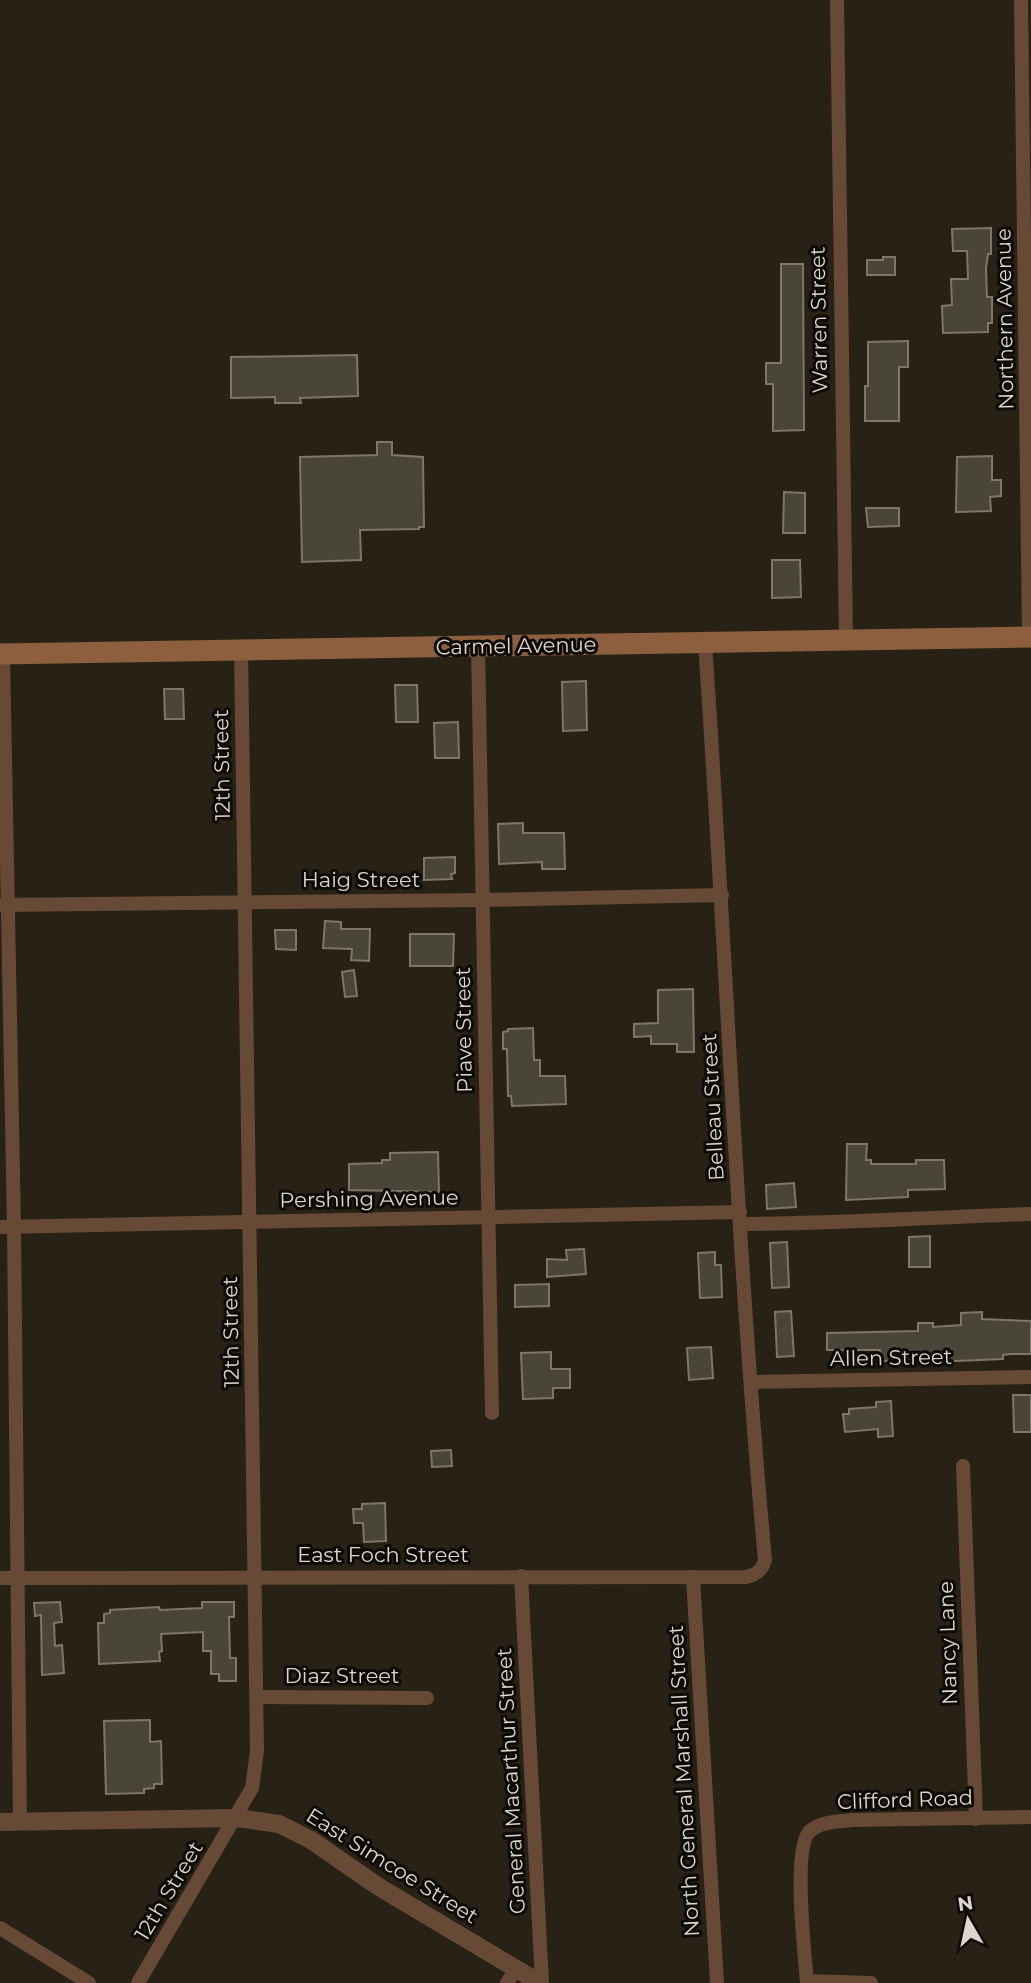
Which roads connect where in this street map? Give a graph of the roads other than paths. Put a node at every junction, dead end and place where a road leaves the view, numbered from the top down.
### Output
1 (837, 0) edge
2 (1021, 0) edge
3 (1030, 637) edge
4 (846, 639) junction
5 (705, 643) junction
6 (478, 646) junction
7 (241, 648) junction
8 (1, 654) edge
9 (722, 895) junction
10 (483, 900) junction
11 (244, 901) junction
12 (4, 905) edge
13 (1031, 1214) edge
14 (489, 1218) junction
15 (740, 1218) junction
16 (250, 1223) junction
17 (7, 1226) edge
18 (1031, 1377) edge
19 (751, 1382) junction
20 (492, 1413) dead end
21 (963, 1466) dead end
22 (762, 1567) joint
23 (521, 1576) junction
24 (255, 1577) junction
25 (693, 1577) junction
26 (0, 1578) edge
27 (19, 1578) junction
28 (257, 1697) junction
29 (427, 1698) dead end
30 (1031, 1817) edge
31 (237, 1818) junction
32 (976, 1819) junction
33 (0, 1822) edge
34 (20, 1822) junction
35 (0, 1928) edge
36 (512, 1976) edge
37 (807, 1982) edge
38 (89, 1983) edge
39 (138, 1983) edge
40 (541, 1983) edge
41 (717, 1983) edge
42 (871, 1983) edge

1 - 4 street, Warren Street
2 - 3 street, Northern Avenue
3 - 4 main road, Carmel Avenue
4 - 5 main road, Carmel Avenue
5 - 6 main road, Carmel Avenue
5 - 9 street, Belleau Street
6 - 7 main road, Carmel Avenue
6 - 10 street, Piave Street
7 - 8 main road, Carmel Avenue
7 - 11 street, 12th Street
8 - 12 street
9 - 10 street, Haig Street
9 - 15 street, Belleau Street
10 - 11 street, Haig Street
10 - 14 street, Piave Street
11 - 12 street, Haig Street
11 - 16 street, 12th Street
12 - 17 street
13 - 15 street, Pershing Avenue
14 - 15 street, Pershing Avenue
14 - 16 street, Pershing Avenue
14 - 20 street, Piave Street
15 - 19 street, Belleau Street
16 - 17 street, Pershing Avenue
16 - 24 street, 12th Street
17 - 27 street
18 - 19 street, Allen Street
19 - 22 street, Belleau Street
21 - 32 street, Nancy Lane
22 - 25 street, East Foch Street
23 - 24 street, East Foch Street
23 - 25 street, East Foch Street
23 - 40 street, General Macarthur Street
24 - 27 street, East Foch Street
24 - 28 street, 12th Street
25 - 41 street, North General Marshall Street
26 - 27 street, East Foch Street
27 - 34 street
28 - 29 street, Diaz Street
28 - 31 street, 12th Street
30 - 32 street, Clifford Road
31 - 34 street, East Simcoe Street
31 - 36 street, East Simcoe Street
31 - 39 street, 12th Street
32 - 37 street, Clifford Road
33 - 34 street, East Simcoe Street
35 - 38 street
36 - 40 street, East Simcoe Street
37 - 42 street

